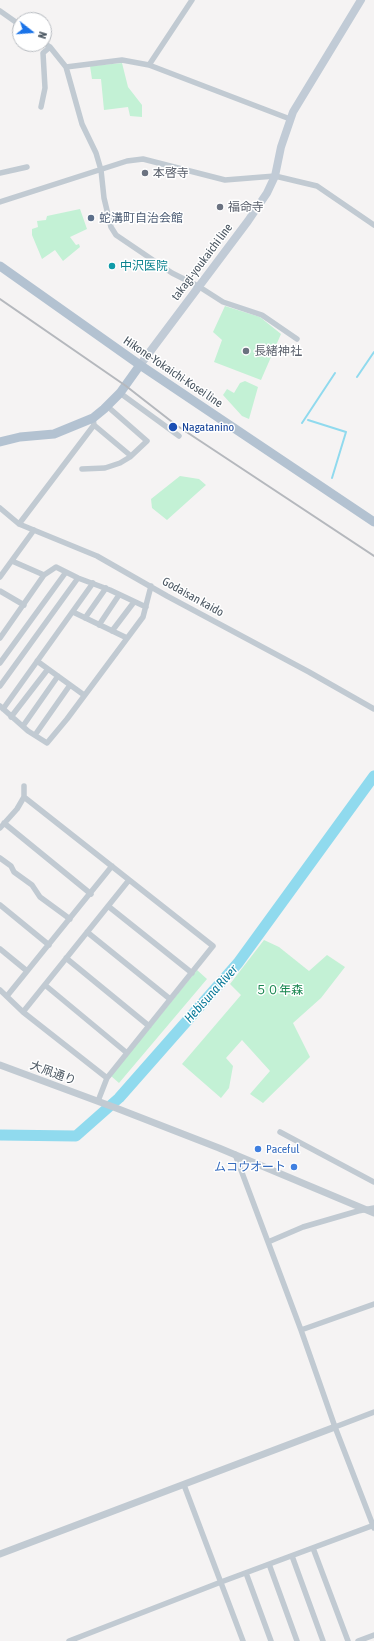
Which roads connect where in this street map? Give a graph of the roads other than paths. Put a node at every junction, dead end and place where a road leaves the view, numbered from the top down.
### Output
1 (192, 0) edge
2 (361, 0) edge
3 (0, 11) edge
4 (12, 19) edge
5 (52, 50) edge
6 (44, 52) edge
7 (149, 65) junction
8 (66, 67) junction
9 (41, 107) dead end
10 (290, 119) junction
11 (27, 166) dead end
12 (101, 170) junction
13 (0, 173) edge
14 (274, 176) junction
15 (0, 202) edge
16 (374, 225) edge
17 (0, 266) edge
18 (198, 286) junction
19 (297, 339) dead end
20 (140, 365) junction
21 (120, 393) junction
22 (107, 406) junction
23 (93, 421) junction
24 (178, 436) dead end
25 (0, 442) edge
26 (131, 456) junction
27 (82, 469) dead end
28 (0, 508) edge
29 (374, 522) edge
30 (19, 524) junction
31 (34, 530) junction
32 (12, 561) junction
33 (66, 572) junction
34 (44, 575) junction
35 (0, 577) edge
36 (78, 578) junction
37 (93, 583) junction
38 (151, 586) junction
39 (106, 588) junction
40 (0, 592) edge
41 (119, 595) junction
42 (134, 602) junction
43 (24, 605) junction
44 (146, 607) junction
45 (73, 612) junction
46 (85, 618) junction
47 (99, 625) junction
48 (112, 631) junction
49 (0, 638) edge
50 (127, 638) junction
51 (37, 661) junction
52 (0, 663) edge
53 (48, 669) junction
54 (58, 676) junction
55 (70, 685) junction
56 (0, 686) edge
57 (84, 695) junction
58 (1, 707) edge
59 (374, 709) edge
60 (11, 717) junction
61 (23, 726) junction
62 (35, 735) junction
63 (24, 786) dead end
64 (24, 797) junction
65 (2, 826) edge
66 (0, 858) edge
67 (112, 866) junction
68 (129, 880) junction
69 (91, 894) junction
70 (0, 905) edge
71 (108, 906) junction
72 (70, 919) junction
73 (87, 932) junction
74 (49, 945) junction
75 (0, 949) edge
76 (66, 958) junction
77 (28, 971) junction
78 (192, 973) junction
79 (45, 985) junction
80 (0, 990) edge
81 (7, 996) junction
82 (170, 999) junction
83 (23, 1012) junction
84 (149, 1026) junction
85 (127, 1053) junction
86 (0, 1065) edge
87 (107, 1078) junction
88 (98, 1101) junction
89 (280, 1132) dead end
90 (234, 1154) junction
91 (374, 1182) edge
92 (374, 1208) edge
93 (365, 1209) junction
94 (374, 1213) edge
95 (268, 1242) junction
96 (374, 1304) edge
97 (302, 1330) junction
98 (374, 1412) edge
99 (335, 1427) junction
100 (184, 1485) junction
101 (374, 1526) edge
102 (313, 1548) junction
103 (0, 1554) edge
104 (292, 1556) junction
105 (269, 1564) junction
106 (246, 1573) junction
107 (221, 1582) junction
108 (374, 1635) edge
109 (69, 1641) edge
110 (243, 1641) edge
111 (272, 1641) edge
112 (297, 1641) edge
113 (323, 1641) edge
114 (348, 1641) edge
115 (358, 1641) edge

1 - 7 street
2 - 10 main road, takagi-youkaichi line
3 - 4 street
5 - 8 street
6 - 9 street
7 - 8 street
7 - 10 street
8 - 12 street
10 - 14 main road, takagi-youkaichi line
11 - 13 street
12 - 14 street
12 - 15 street
12 - 18 street
14 - 16 street
14 - 18 main road, takagi-youkaichi line
17 - 20 main road, Hikone-Yokaichi-Kosei line
18 - 19 street
18 - 20 main road, takagi-youkaichi line
20 - 21 main road
20 - 29 main road, Hikone-Yokaichi-Kosei line
21 - 22 main road
21 - 24 street
22 - 23 main road
22 - 26 street
23 - 25 main road
23 - 26 street
23 - 30 street
26 - 27 street
28 - 30 street, Godaisan kaido
30 - 31 street, Godaisan kaido
31 - 32 street
31 - 38 street, Godaisan kaido
32 - 34 street
32 - 35 street
33 - 34 street
33 - 36 street
33 - 52 street
34 - 43 street
36 - 37 street
36 - 56 street
37 - 39 street
37 - 45 street
38 - 44 street
38 - 59 street, Godaisan kaido
39 - 41 street
39 - 46 street
40 - 43 street
41 - 42 street
41 - 47 street
42 - 44 street
42 - 48 street
43 - 49 street
44 - 50 street
45 - 46 street
45 - 51 street
46 - 47 street
47 - 48 street
48 - 50 street
50 - 57 street
51 - 53 street
51 - 58 street
53 - 54 street
53 - 60 street
54 - 55 street
54 - 61 street
55 - 57 street
55 - 62 street
57 - 62 street
58 - 60 street
60 - 61 street
61 - 62 street
63 - 64 street
64 - 65 street
64 - 67 street
65 - 69 street
66 - 72 street
67 - 68 street
67 - 69 street
68 - 71 street
68 - 78 street
69 - 72 street
70 - 74 street
71 - 73 street
71 - 78 street
72 - 74 street
73 - 76 street
73 - 82 street
74 - 77 street
75 - 77 street
76 - 79 street
76 - 84 street
77 - 81 street
78 - 82 street
79 - 83 street
79 - 85 street
80 - 81 street
81 - 83 street
82 - 84 street
83 - 87 street
84 - 85 street
85 - 87 street
86 - 88 street, 大凧通り
87 - 88 street
88 - 90 street, 大凧通り
89 - 91 street
90 - 93 street, 大凧通り
90 - 95 street
92 - 93 street
93 - 94 street, 大凧通り
93 - 95 street
95 - 97 street
96 - 97 street
97 - 99 street
98 - 99 street
99 - 100 street
99 - 101 street
100 - 103 street
100 - 107 street
101 - 102 street
102 - 104 street
102 - 114 street
104 - 105 street
104 - 113 street
105 - 106 street
105 - 112 street
106 - 107 street
106 - 111 street
107 - 109 street
107 - 110 street
108 - 115 street

